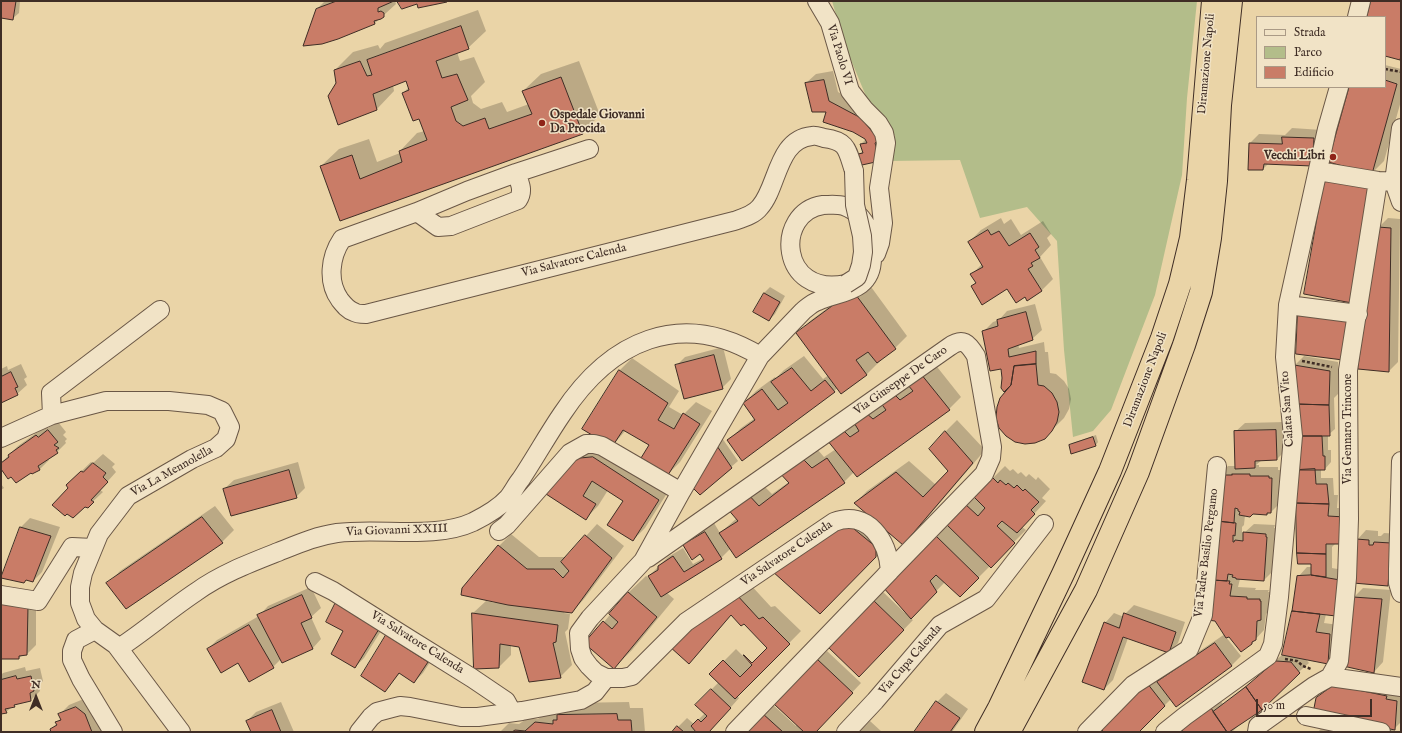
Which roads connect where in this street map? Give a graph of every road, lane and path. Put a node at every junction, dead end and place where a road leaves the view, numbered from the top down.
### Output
1 (817, 1) edge
2 (1213, 1) edge
3 (1231, 1) edge
4 (1361, 1) edge
5 (1357, 16) edge
6 (1386, 69) edge
7 (1401, 72) edge
8 (1339, 88) edge
9 (1401, 128) edge
10 (589, 149) dead end
11 (1318, 171) junction
12 (516, 173) junction
13 (1391, 182) edge
14 (1401, 202) edge
15 (417, 212) junction
16 (872, 266) junction
17 (1288, 305) junction
18 (160, 310) dead end
19 (1358, 314) junction
20 (760, 356) junction
21 (1285, 358) junction
22 (1348, 370) junction
23 (52, 415) junction
24 (1, 438) edge
25 (1401, 460) edge
26 (1217, 466) dead end
27 (681, 492) junction
28 (1044, 524) dead end
29 (499, 531) dead end
30 (94, 548) junction
31 (644, 561) junction
32 (882, 579) junction
33 (315, 582) dead end
34 (1401, 593) edge
35 (1, 595) edge
36 (95, 630) junction
37 (119, 648) junction
38 (1268, 656) junction
39 (1330, 677) junction
40 (606, 678) junction
41 (1401, 687) edge
42 (512, 712) junction
43 (1008, 719) edge
44 (1257, 729) edge
45 (113, 732) edge
46 (181, 732) edge
47 (359, 732) edge
48 (735, 732) edge
49 (846, 732) edge
50 (986, 732) edge
51 (1087, 732) edge
52 (1165, 732) edge
53 (1346, 732) edge
54 (1381, 732) edge

1 - 16 street, Via Paolo VI
2 - 43 highway, Diramazione Napoli
3 - 43 highway, Diramazione Napoli
4 - 5 street
6 - 7 path
8 - 11 street, Calata San Vito
9 - 13 street, Via Gennaro Trincone
10 - 12 street, Via Salvatore Calenda
11 - 13 street
11 - 17 street, Calata San Vito
12 - 15 street, Via Salvatore Calenda
12 - 15 street
13 - 14 street
13 - 19 street, Via Gennaro Trincone
15 - 16 street, Via Salvatore Calenda, bridge
16 - 20 street
17 - 19 street
17 - 21 street, Calata San Vito
18 - 23 street
19 - 22 street, Via Gennaro Trincone
20 - 27 street
20 - 37 street, Via Giovanni XXIII
21 - 22 path
21 - 38 street, Calata San Vito
22 - 39 street, Via Gennaro Trincone
23 - 24 street, Via La Mennolella
23 - 30 street, Via La Mennolella
25 - 34 street
26 - 51 street, Via Padre Basilio Pergamo
27 - 29 street
27 - 31 street
28 - 49 street, Via Cupa Calenda
30 - 35 street
30 - 36 street, Via La Mennolella
31 - 32 street, Via Giuseppe De Caro
31 - 40 street
32 - 40 street, Via Salvatore Calenda
32 - 48 street, Via Salvatore Calenda
33 - 42 street, Via Salvatore Calenda
36 - 37 street, Via La Mennolella
36 - 45 street
37 - 46 street, Via La Mennolella
38 - 39 path
38 - 52 street
39 - 41 street
39 - 44 street
40 - 42 street
42 - 47 street
43 - 50 highway, Diramazione Napoli
53 - 54 street

